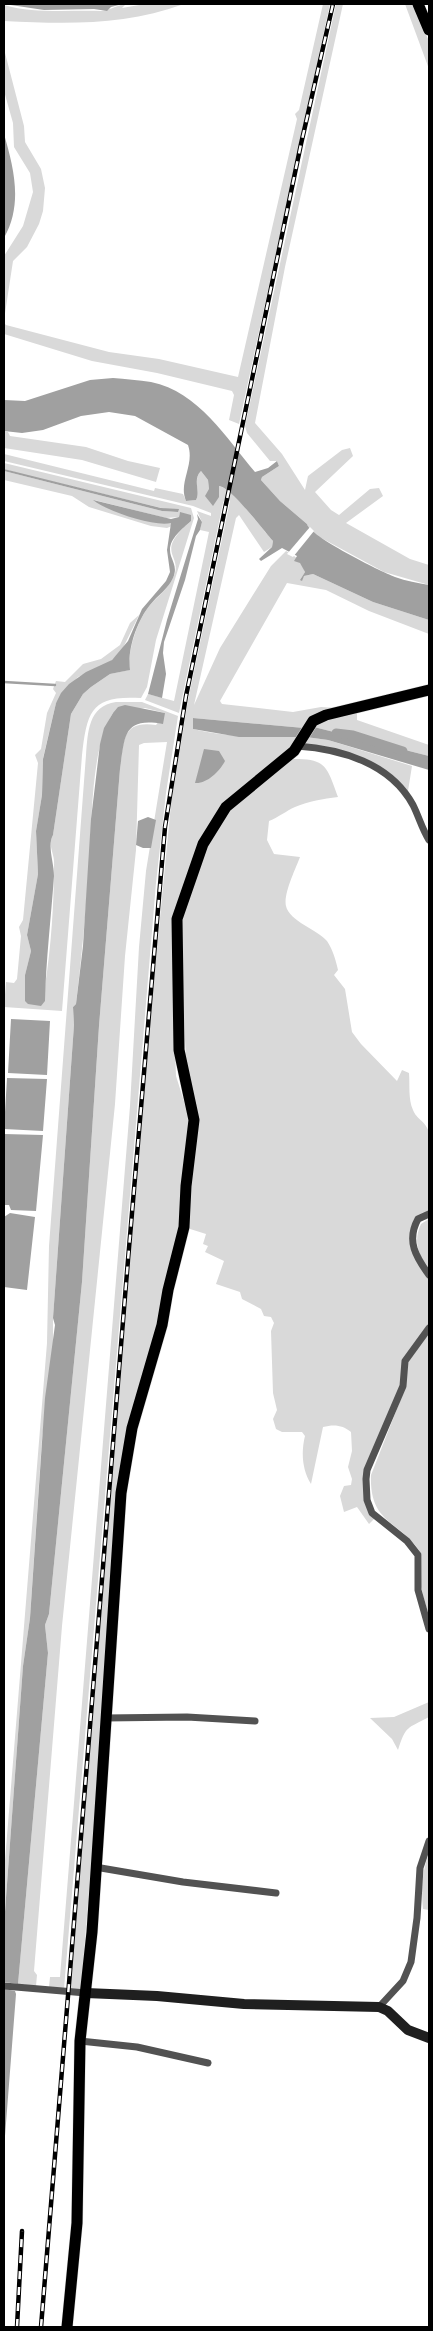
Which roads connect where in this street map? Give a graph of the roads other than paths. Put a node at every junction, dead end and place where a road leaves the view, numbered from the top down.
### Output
1 (418, 4) edge
2 (429, 30) edge
3 (429, 690) edge
4 (300, 742) junction
5 (429, 840) edge
6 (429, 1214) edge
7 (429, 1275) edge
8 (429, 1328) edge
9 (429, 1629) edge
10 (105, 1718) junction
11 (255, 1721) dead end
12 (429, 1841) edge
13 (95, 1867) junction
14 (276, 1893) dead end
15 (4, 1986) edge
16 (86, 1993) junction
17 (379, 2007) junction
18 (429, 2038) edge
19 (80, 2041) junction
20 (208, 2063) dead end
21 (67, 2327) edge

1 - 2 main road
3 - 4 main road
4 - 5 street
4 - 10 main road
6 - 7 street
8 - 9 street
10 - 11 street
10 - 13 main road
12 - 17 street
13 - 14 street
13 - 16 main road
15 - 16 street
16 - 17 street
16 - 19 main road
17 - 18 street
19 - 20 street
19 - 21 main road

